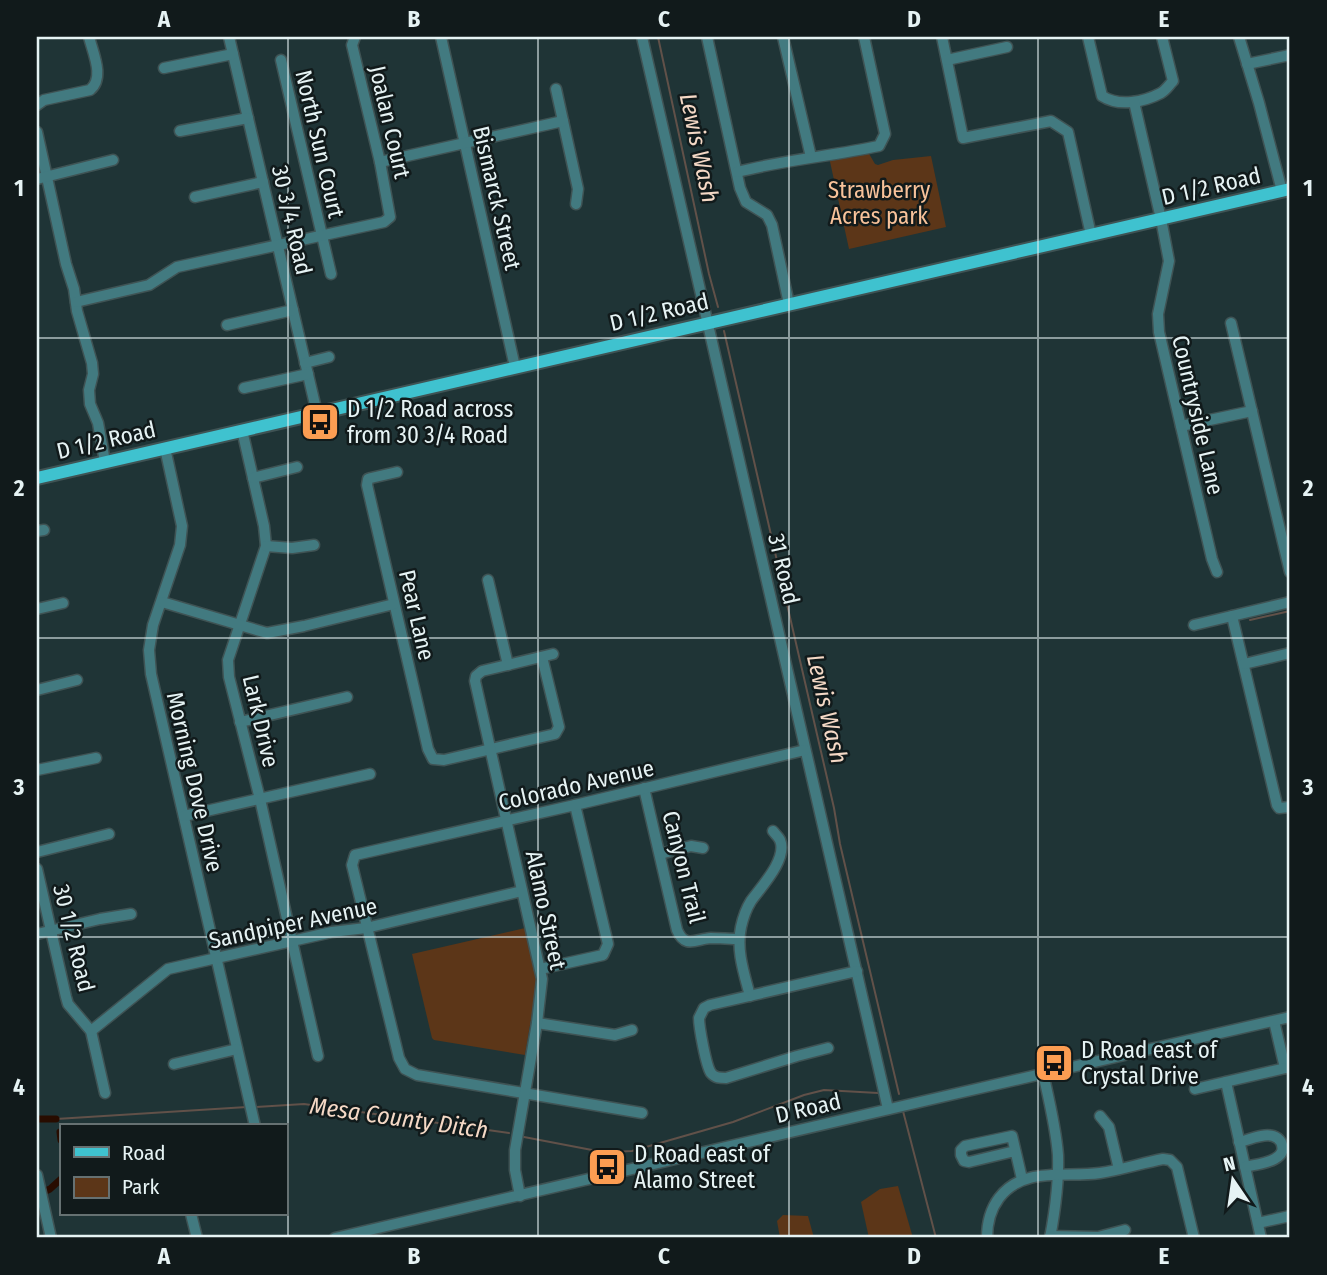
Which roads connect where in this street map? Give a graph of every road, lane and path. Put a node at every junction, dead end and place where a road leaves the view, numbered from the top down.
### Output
1 (89, 37) edge
2 (229, 37) edge
3 (355, 37) edge
4 (441, 37) edge
5 (642, 37) edge
6 (706, 37) edge
7 (783, 37) edge
8 (864, 37) edge
9 (942, 37) edge
10 (1088, 37) edge
11 (1162, 37) edge
12 (1239, 37) edge
13 (1007, 47) dead end
14 (233, 54) junction
15 (1290, 55) edge
16 (281, 60) dead end
17 (947, 60) junction
18 (1247, 64) junction
19 (164, 68) dead end
20 (556, 89) dead end
21 (1134, 102) junction
22 (37, 104) edge
23 (248, 118) junction
24 (563, 121) junction
25 (180, 131) dead end
26 (37, 132) edge
27 (465, 143) junction
28 (811, 157) junction
29 (113, 160) dead end
30 (380, 162) junction
31 (737, 172) junction
32 (42, 178) edge
33 (263, 182) junction
34 (1286, 190) edge
35 (195, 197) dead end
36 (576, 204) dead end
37 (1161, 219) junction
38 (1091, 235) junction
39 (322, 236) junction
40 (278, 246) junction
41 (331, 274) dead end
42 (76, 302) junction
43 (789, 304) junction
44 (293, 310) junction
45 (708, 322) junction
46 (1231, 323) dead end
47 (228, 325) dead end
48 (329, 357) dead end
49 (305, 363) junction
50 (514, 367) junction
51 (308, 374) junction
52 (244, 388) dead end
53 (1252, 411) junction
54 (317, 412) junction
55 (1181, 426) junction
56 (242, 430) junction
57 (165, 448) junction
58 (105, 462) junction
59 (298, 467) dead end
60 (397, 471) dead end
61 (37, 478) edge
62 (253, 478) junction
63 (314, 545) dead end
64 (266, 546) junction
65 (1217, 572) dead end
66 (1290, 572) edge
67 (488, 580) dead end
68 (162, 602) junction
69 (1290, 602) edge
70 (63, 603) dead end
71 (394, 604) junction
72 (37, 609) edge
73 (1232, 616) junction
74 (1194, 625) dead end
75 (239, 626) junction
76 (1290, 653) edge
77 (1244, 664) junction
78 (508, 665) junction
79 (77, 680) dead end
80 (37, 690) edge
81 (347, 697) dead end
82 (240, 722) junction
83 (490, 750) junction
84 (805, 750) junction
85 (96, 758) dead end
86 (37, 770) edge
87 (370, 774) dead end
88 (644, 788) junction
89 (260, 799) junction
90 (575, 805) junction
91 (1290, 807) edge
92 (184, 816) junction
93 (506, 821) junction
94 (773, 831) dead end
95 (109, 834) dead end
96 (704, 848) dead end
97 (37, 852) edge
98 (660, 853) junction
99 (37, 869) edge
100 (522, 891) junction
101 (131, 914) dead end
102 (366, 928) junction
103 (51, 930) junction
104 (37, 934) edge
105 (739, 940) junction
106 (292, 941) junction
107 (216, 958) junction
108 (540, 969) junction
109 (856, 971) junction
110 (750, 996) junction
111 (1290, 1017) edge
112 (1274, 1021) junction
113 (537, 1023) junction
114 (632, 1030) dead end
115 (92, 1031) junction
116 (828, 1048) dead end
117 (237, 1049) junction
118 (318, 1056) dead end
119 (174, 1063) dead end
120 (1288, 1068) edge
121 (1043, 1073) junction
122 (1226, 1082) junction
123 (1195, 1089) dead end
124 (105, 1093) dead end
125 (524, 1093) junction
126 (888, 1109) junction
127 (642, 1114) dead end
128 (1100, 1116) dead end
129 (255, 1124) edge
130 (1239, 1142) junction
131 (1015, 1151) junction
132 (1245, 1167) junction
133 (1119, 1169) junction
134 (1058, 1175) junction
135 (1022, 1179) junction
136 (37, 1180) edge
137 (520, 1196) junction
138 (192, 1216) edge
139 (1290, 1216) edge
140 (1258, 1223) junction
141 (1125, 1230) dead end
142 (1050, 1237) edge
143 (51, 1238) edge
144 (197, 1238) edge
145 (335, 1238) edge
146 (987, 1238) edge
147 (1194, 1238) edge
148 (1261, 1238) edge

1 - 22 street
2 - 14 street, 30 3/4 Road
3 - 30 street, Joalan Court
4 - 27 street, Bismarck Street
5 - 45 street, 31 Road
6 - 31 street
7 - 28 street
8 - 28 street
9 - 17 street
10 - 21 street
11 - 21 street
12 - 18 street
13 - 17 street
14 - 19 street
14 - 23 street, 30 3/4 Road
15 - 18 street
16 - 39 street, North Sun Court
17 - 38 street
18 - 34 street
20 - 24 street
21 - 37 street, Countryside Lane
23 - 25 street
23 - 33 street, 30 3/4 Road
24 - 27 street
24 - 36 street
26 - 32 street
27 - 30 street
27 - 50 street, Bismarck Street
28 - 31 street
29 - 32 street
30 - 39 street, Joalan Court
31 - 43 street
32 - 42 street
33 - 35 street
33 - 40 street, 30 3/4 Road
34 - 37 main road, D 1/2 Road
37 - 38 main road, D 1/2 Road
37 - 55 street, Countryside Lane
38 - 43 main road, D 1/2 Road
39 - 40 street
39 - 41 street, North Sun Court
40 - 42 street
40 - 44 street, 30 3/4 Road
42 - 58 street
43 - 45 main road, D 1/2 Road
44 - 47 street
44 - 49 street, 30 3/4 Road
45 - 50 main road, D 1/2 Road
45 - 84 street, 31 Road
46 - 53 street
48 - 49 street
49 - 51 street, 30 3/4 Road
50 - 54 main road, D 1/2 Road
51 - 52 street
51 - 54 street, 30 3/4 Road
53 - 55 street
53 - 66 street
54 - 56 main road, D 1/2 Road
55 - 65 street, Countryside Lane
56 - 57 main road, D 1/2 Road
56 - 62 street, Lark Drive
57 - 58 main road, D 1/2 Road
57 - 68 street, Morning Dove Drive
58 - 61 main road, D 1/2 Road
59 - 62 street
60 - 71 street, Pear Lane
62 - 64 street, Lark Drive
63 - 64 street
64 - 75 street, Lark Drive
67 - 78 street
68 - 75 street
68 - 92 street, Morning Dove Drive
69 - 73 street
70 - 72 street
71 - 75 street
71 - 83 street, Pear Lane
73 - 74 street
73 - 77 street
75 - 82 street, Lark Drive
76 - 77 street
77 - 91 street
78 - 83 street, Alamo Street
78 - 83 street
79 - 80 street
81 - 82 street
82 - 89 street, Lark Drive
83 - 93 street, Alamo Street
84 - 88 street, Colorado Avenue
84 - 109 street, 31 Road
85 - 86 street
87 - 89 street
88 - 90 street, Colorado Avenue
88 - 98 street, Canyon Trail
89 - 92 street
89 - 106 street, Lark Drive
90 - 93 street, Colorado Avenue
90 - 108 street
92 - 107 street, Morning Dove Drive
93 - 100 street, Alamo Street
93 - 102 street, Colorado Avenue
94 - 105 street
95 - 97 street
96 - 98 street
98 - 105 street, Canyon Trail
99 - 103 street, 30 1/2 Road
100 - 102 street, Sandpiper Avenue
100 - 108 street, Alamo Street
101 - 103 street
102 - 106 street, Sandpiper Avenue
102 - 125 street
103 - 104 street
103 - 115 street, 30 1/2 Road
105 - 110 street
106 - 107 street, Sandpiper Avenue
106 - 118 street, Lark Drive
107 - 115 street, Sandpiper Avenue
107 - 117 street, Morning Dove Drive
108 - 113 street, Alamo Street
109 - 110 street
109 - 126 street, 31 Road
110 - 116 street
111 - 112 street, D Road
112 - 120 street
112 - 121 street, D Road
113 - 114 street
113 - 125 street, Alamo Street
115 - 124 street, 30 1/2 Road
117 - 119 street
117 - 129 street, Morning Dove Drive
120 - 122 street
121 - 126 street, D Road
121 - 134 street
122 - 123 street
122 - 130 street
125 - 127 street
125 - 137 street, Alamo Street
126 - 137 street, D Road
128 - 133 street
130 - 132 street
130 - 132 street
131 - 131 street
131 - 135 street
132 - 140 street
133 - 134 street
133 - 147 street
134 - 135 street
134 - 142 street
135 - 146 street
136 - 143 street
137 - 145 street, D Road
138 - 144 street
139 - 140 street
140 - 148 street
141 - 142 street

